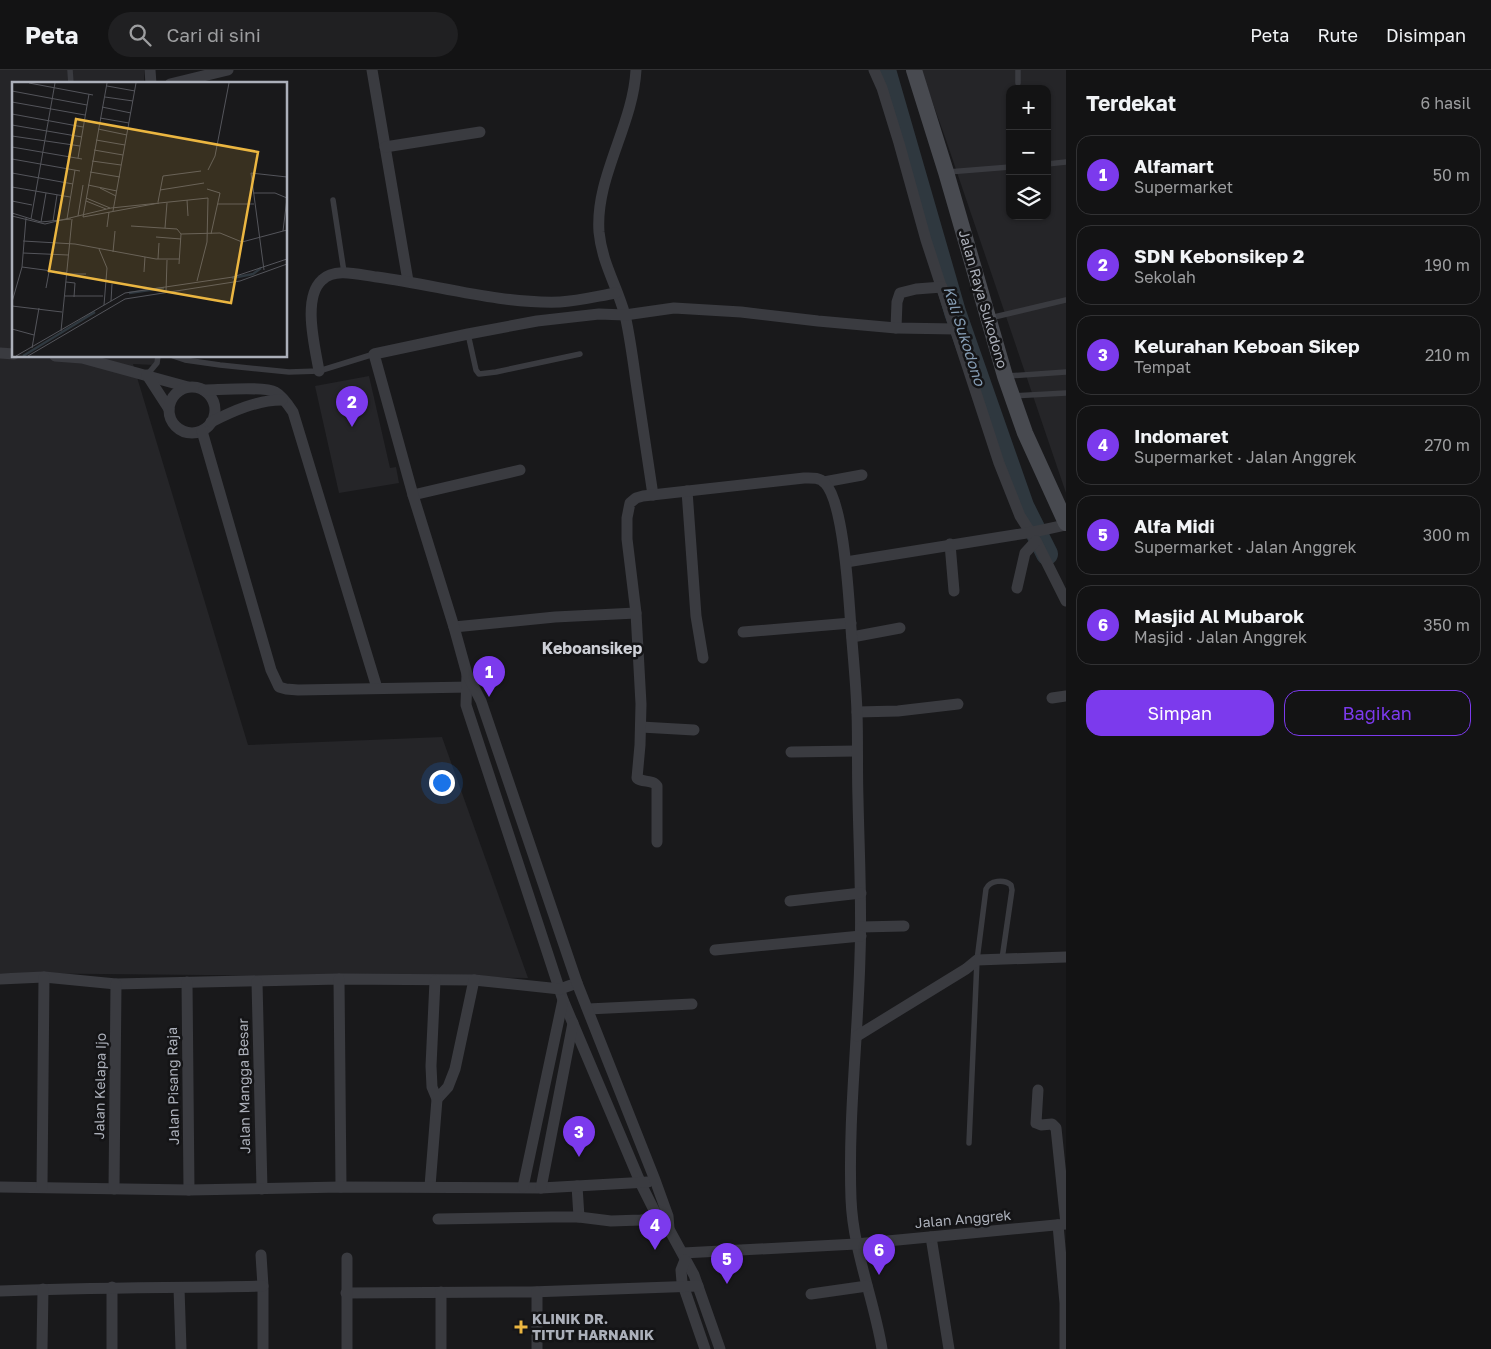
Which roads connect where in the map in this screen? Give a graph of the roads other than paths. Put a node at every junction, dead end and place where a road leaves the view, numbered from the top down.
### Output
1 (228, 70) edge
2 (372, 70) edge
3 (636, 70) edge
4 (874, 70) edge
5 (914, 70) edge
6 (1018, 70) edge
7 (178, 82) edge
8 (1018, 83) dead end
9 (480, 132) dead end
10 (386, 147) junction
11 (1066, 162) edge
12 (1051, 164) edge
13 (1006, 167) edge
14 (946, 172) junction
15 (333, 200) dead end
16 (344, 272) junction
17 (408, 281) junction
18 (942, 287) junction
19 (616, 293) junction
20 (1066, 300) edge
21 (624, 312) junction
22 (988, 318) junction
23 (896, 328) junction
24 (956, 330) junction
25 (468, 334) junction
26 (374, 354) junction
27 (580, 354) dead end
28 (86, 358) edge
29 (158, 358) edge
30 (179, 358) edge
31 (319, 371) junction
32 (1066, 372) edge
33 (147, 375) junction
34 (1005, 376) junction
35 (188, 387) junction
36 (204, 390) junction
37 (1066, 394) edge
38 (1012, 396) junction
39 (282, 400) junction
40 (169, 409) junction
41 (211, 422) junction
42 (202, 431) junction
43 (520, 470) dead end
44 (862, 474) dead end
45 (824, 482) junction
46 (687, 491) junction
47 (413, 495) junction
48 (652, 495) junction
49 (1063, 520) edge
50 (1033, 535) junction
51 (950, 544) junction
52 (846, 562) junction
53 (1017, 588) dead end
54 (954, 591) dead end
55 (1066, 601) edge
56 (636, 613) junction
57 (850, 623) junction
58 (454, 627) junction
59 (900, 628) dead end
60 (743, 632) dead end
61 (852, 637) junction
62 (703, 658) dead end
63 (470, 687) junction
64 (377, 688) junction
65 (1066, 696) edge
66 (1052, 698) dead end
67 (958, 704) dead end
68 (857, 712) junction
69 (641, 726) junction
70 (694, 730) dead end
71 (856, 751) junction
72 (791, 752) dead end
73 (657, 842) dead end
74 (861, 893) junction
75 (790, 901) dead end
76 (904, 926) dead end
77 (861, 931) junction
78 (715, 950) dead end
79 (1066, 958) edge
80 (1002, 959) junction
81 (977, 960) junction
82 (44, 977) junction
83 (0, 979) edge
84 (339, 979) junction
85 (436, 980) junction
86 (474, 980) junction
87 (186, 982) junction
88 (257, 982) junction
89 (577, 983) junction
90 (116, 984) junction
91 (562, 995) junction
92 (692, 1004) dead end
93 (588, 1009) junction
94 (574, 1023) junction
95 (857, 1036) junction
96 (1038, 1090) dead end
97 (437, 1099) junction
98 (969, 1143) dead end
99 (655, 1180) junction
100 (641, 1184) junction
101 (430, 1186) junction
102 (577, 1186) junction
103 (0, 1187) edge
104 (42, 1187) junction
105 (341, 1187) junction
106 (523, 1187) junction
107 (540, 1188) junction
108 (114, 1189) junction
109 (262, 1189) junction
110 (189, 1190) junction
111 (580, 1217) junction
112 (663, 1217) junction
113 (438, 1219) dead end
114 (1062, 1224) edge
115 (931, 1237) junction
116 (856, 1244) junction
117 (261, 1256) dead end
118 (684, 1257) junction
119 (347, 1258) dead end
120 (263, 1286) junction
121 (698, 1286) junction
122 (867, 1286) junction
123 (112, 1287) junction
124 (684, 1287) junction
125 (179, 1288) junction
126 (43, 1289) junction
127 (0, 1291) edge
128 (441, 1292) junction
129 (537, 1292) junction
130 (346, 1293) junction
131 (811, 1294) dead end
132 (1065, 1348) edge
133 (42, 1349) edge
134 (112, 1349) edge
135 (181, 1349) edge
136 (263, 1349) edge
137 (347, 1349) edge
138 (440, 1349) edge
139 (537, 1349) edge
140 (705, 1349) edge
141 (720, 1349) edge
142 (882, 1349) edge
143 (949, 1349) edge

1 - 7 street
2 - 10 street
3 - 19 street
4 - 18 street
5 - 14 main road, Jalan Raya Sukodono
6 - 8 lane
9 - 10 street
10 - 17 street
11 - 12 lane
13 - 14 lane
14 - 22 main road, Jalan Raya Sukodono
15 - 16 lane
16 - 17 street
16 - 31 street
17 - 19 street
18 - 23 street
18 - 24 street
19 - 21 street
20 - 22 lane
21 - 23 street
21 - 25 street
21 - 48 street
22 - 34 main road, Jalan Raya Sukodono
23 - 24 street
24 - 50 street
25 - 26 street
25 - 27 lane
26 - 31 lane
26 - 47 street
28 - 33 street
29 - 33 lane
30 - 31 lane
32 - 34 lane
33 - 35 street
33 - 40 street
34 - 38 main road, Jalan Raya Sukodono
35 - 36 street
35 - 40 street
36 - 39 street
36 - 41 street
37 - 38 lane
38 - 49 main road, Jalan Raya Sukodono
39 - 41 street
39 - 64 street
40 - 42 street
41 - 42 street
42 - 64 street
43 - 47 street
44 - 45 street
45 - 46 street
45 - 52 street
46 - 48 street
46 - 62 street
47 - 58 street
48 - 56 street
49 - 50 street
50 - 51 street
50 - 53 street
50 - 55 street
51 - 52 street
51 - 54 street
52 - 57 street
56 - 58 street
56 - 69 street
57 - 60 street
57 - 61 street
58 - 63 street
59 - 61 street
61 - 68 street
63 - 64 street
63 - 89 street
63 - 91 street
65 - 66 street
67 - 68 street
68 - 71 street
69 - 70 street
69 - 73 street
71 - 72 street
71 - 74 street
74 - 75 street
74 - 77 street
76 - 77 street
77 - 78 street
77 - 95 street
79 - 80 street
80 - 81 street
80 - 81 lane
81 - 95 street
81 - 98 lane
82 - 83 street
82 - 90 street
82 - 104 street
84 - 85 street
84 - 88 street
84 - 105 street
85 - 86 street
85 - 97 street
86 - 91 street
86 - 97 street
87 - 88 street
87 - 90 street
87 - 110 street, Jalan Pisang Raja
88 - 109 street, Jalan Mangga Besar
89 - 91 street
89 - 93 street
90 - 108 street, Jalan Kelapa Ijo
91 - 94 street
91 - 106 street
92 - 93 street
93 - 99 street
94 - 100 street
94 - 107 street
95 - 116 street
96 - 114 street
97 - 101 street
99 - 100 street
99 - 112 street
100 - 102 street
100 - 112 street
101 - 105 street
101 - 106 street
102 - 107 street
102 - 111 street
103 - 104 street
104 - 108 street
105 - 109 street
106 - 107 street
108 - 110 street
109 - 110 street
111 - 112 street
111 - 113 street
112 - 118 street
114 - 115 street, Jalan Anggrek
114 - 132 street
115 - 116 street, Jalan Anggrek
115 - 143 street
116 - 118 street, Jalan Anggrek
116 - 122 street
117 - 120 street
118 - 121 street
118 - 124 street
119 - 130 street
120 - 125 street
120 - 136 street
121 - 124 street
121 - 141 street
122 - 131 street
122 - 142 street
123 - 125 street
123 - 126 street
123 - 134 street
124 - 129 street
124 - 140 street
125 - 135 street
126 - 127 street
126 - 133 street
128 - 129 street
128 - 130 street
128 - 138 street
129 - 139 street
130 - 137 street

